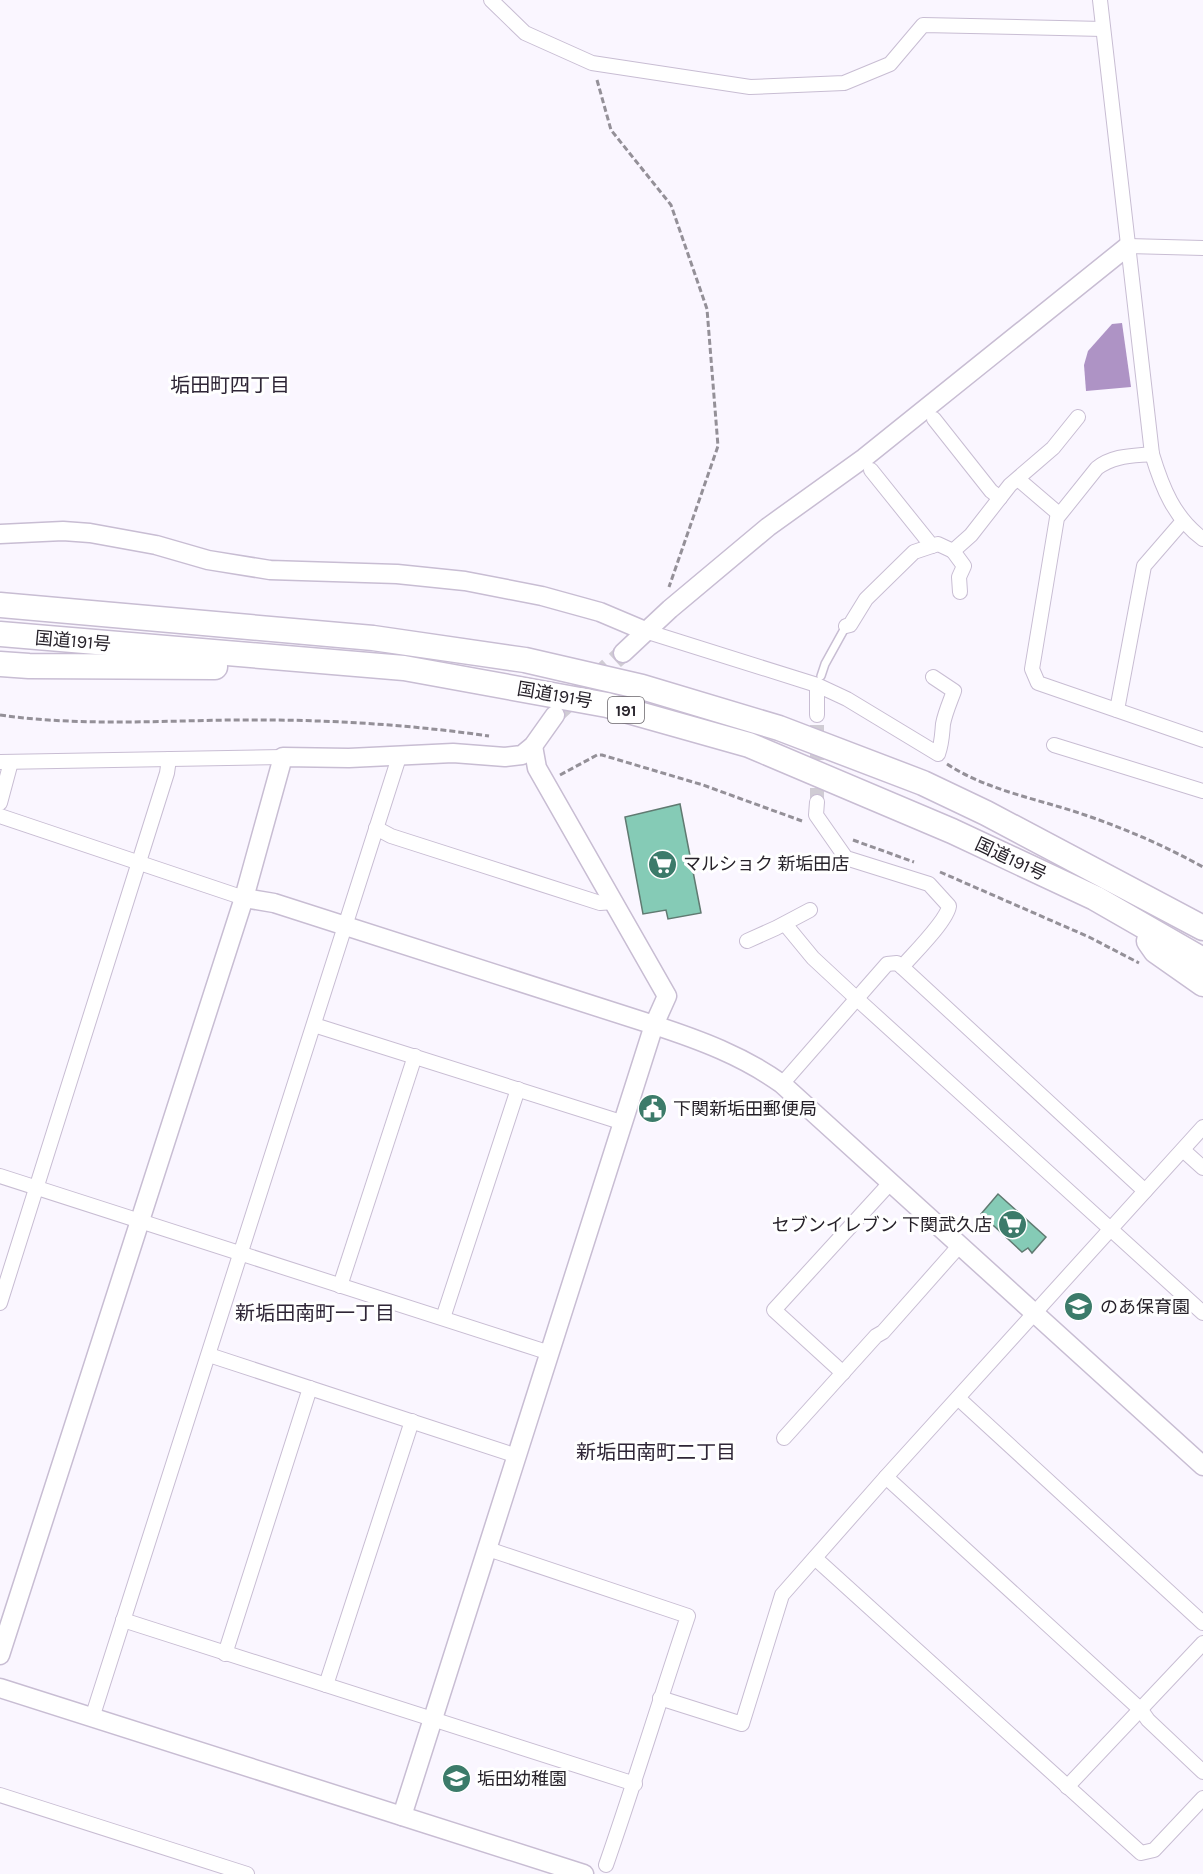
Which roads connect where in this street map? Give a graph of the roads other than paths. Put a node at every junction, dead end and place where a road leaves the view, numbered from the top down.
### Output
1 (491, 0) edge
2 (1100, 0) edge
3 (1103, 29) junction
4 (1128, 246) junction
5 (1203, 248) edge
6 (1078, 417) dead end
7 (934, 419) dead end
8 (1152, 453) junction
9 (871, 470) dead end
10 (1018, 479) junction
11 (996, 495) junction
12 (1059, 514) junction
13 (1183, 521) junction
14 (0, 534) edge
15 (1203, 539) edge
16 (932, 546) junction
17 (953, 551) junction
18 (0, 590) edge
19 (960, 592) dead end
20 (0, 604) edge
21 (192, 621) junction
22 (846, 626) joint
23 (645, 631) junction
24 (0, 634) edge
25 (622, 652) tunnel mouth
26 (0, 664) edge
27 (404, 668) junction
28 (933, 677) dead end
29 (819, 680) junction
30 (1117, 710) junction
31 (555, 715) tunnel mouth
32 (817, 715) tunnel mouth
33 (1203, 740) edge
34 (1054, 745) dead end
35 (533, 746) junction
36 (400, 754) junction
37 (283, 757) junction
38 (169, 759) junction
39 (5, 762) edge
40 (1203, 791) edge
41 (817, 802) tunnel mouth
42 (0, 803) edge
43 (986, 813) junction
44 (0, 816) edge
45 (376, 828) junction
46 (140, 863) junction
47 (244, 898) junction
48 (614, 902) junction
49 (810, 910) dead end
50 (1203, 912) edge
51 (1135, 920) junction
52 (785, 924) junction
53 (345, 926) junction
54 (1203, 928) edge
55 (747, 941) dead end
56 (1203, 960) edge
57 (902, 967) junction
58 (1203, 984) edge
59 (856, 998) junction
60 (314, 1025) junction
61 (654, 1025) junction
62 (415, 1056) junction
63 (782, 1084) junction
64 (518, 1089) junction
65 (624, 1123) junction
66 (1203, 1127) edge
67 (1183, 1150) junction
68 (1203, 1168) edge
69 (0, 1176) edge
70 (891, 1182) junction
71 (37, 1188) junction
72 (1145, 1191) junction
73 (140, 1222) junction
74 (1110, 1228) junction
75 (960, 1245) junction
76 (240, 1253) junction
77 (340, 1286) junction
78 (0, 1303) edge
79 (1035, 1313) junction
80 (1203, 1313) edge
81 (443, 1318) junction
82 (550, 1353) junction
83 (209, 1354) junction
84 (843, 1373) junction
85 (310, 1388) junction
86 (958, 1398) junction
87 (412, 1421) junction
88 (784, 1438) dead end
89 (517, 1456) junction
90 (1203, 1466) edge
91 (886, 1477) junction
92 (488, 1550) junction
93 (815, 1558) junction
94 (123, 1620) junction
95 (1203, 1623) edge
96 (1203, 1643) edge
97 (225, 1654) junction
98 (0, 1655) edge
99 (326, 1685) junction
100 (0, 1689) edge
101 (660, 1698) junction
102 (1141, 1710) junction
103 (92, 1718) junction
104 (434, 1720) junction
105 (1203, 1772) edge
106 (635, 1784) junction
107 (1067, 1787) junction
108 (0, 1795) edge
109 (1203, 1798) edge
110 (402, 1816) junction
111 (606, 1865) dead end
112 (247, 1874) edge
113 (584, 1874) edge

1 - 3 street
2 - 3 street
3 - 4 street
4 - 5 street
4 - 8 street
4 - 23 street
6 - 10 street
7 - 11 street
8 - 12 street
8 - 13 street
9 - 16 street
10 - 11 street
10 - 12 street
11 - 17 street
12 - 30 street
13 - 15 street
13 - 30 street
14 - 23 street
16 - 17 street
16 - 22 street
17 - 19 street
18 - 21 highway
20 - 21 highway, 国道191号 / 191
21 - 43 highway, 国道191号 / 191
22 - 29 lane
23 - 25 street
23 - 29 street
24 - 27 highway, 国道191号 / 191
26 - 27 highway
27 - 51 highway, 国道191号 / 191
28 - 29 street
29 - 32 street
30 - 33 street
31 - 35 street
34 - 40 street
35 - 36 street
35 - 48 street
36 - 37 street
36 - 45 street
37 - 38 street
37 - 47 street
38 - 39 street
38 - 46 street
39 - 42 street
41 - 57 street
43 - 50 highway
43 - 54 highway, 国道191号 / 191
44 - 46 street
45 - 48 street
45 - 53 street
46 - 47 street
46 - 71 street
47 - 53 street
47 - 73 street
48 - 61 street
49 - 52 street
51 - 56 highway, 国道191号 / 191
51 - 58 highway
52 - 55 street
52 - 59 street
53 - 60 street
53 - 61 street
57 - 59 street
57 - 72 street
59 - 63 street
59 - 74 street
60 - 62 street
60 - 76 street
61 - 63 street
61 - 65 street
62 - 64 street
62 - 77 street
63 - 70 street
64 - 65 street
64 - 81 street
65 - 82 street
66 - 67 street
67 - 68 street
67 - 72 street
69 - 71 street
70 - 75 street
70 - 84 street
71 - 73 street
71 - 78 street
72 - 74 street
73 - 76 street
73 - 98 street
74 - 79 street
74 - 80 street
75 - 79 street
75 - 84 street
76 - 77 street
76 - 83 street
77 - 81 street
79 - 86 street
79 - 90 street
81 - 82 street
82 - 89 street
83 - 85 street
83 - 94 street
84 - 88 street
85 - 87 street
85 - 97 street
86 - 91 street
86 - 95 street
87 - 89 street
87 - 99 street
89 - 92 street
91 - 93 street
91 - 102 street
92 - 101 street
92 - 104 street
93 - 101 street
93 - 107 street
94 - 97 street
94 - 103 street
96 - 102 street
97 - 99 street
99 - 104 street
100 - 103 street
101 - 106 street
102 - 105 street
102 - 107 street
103 - 110 street
104 - 106 street
104 - 110 street
106 - 111 street
107 - 109 street
108 - 112 street
110 - 113 street

